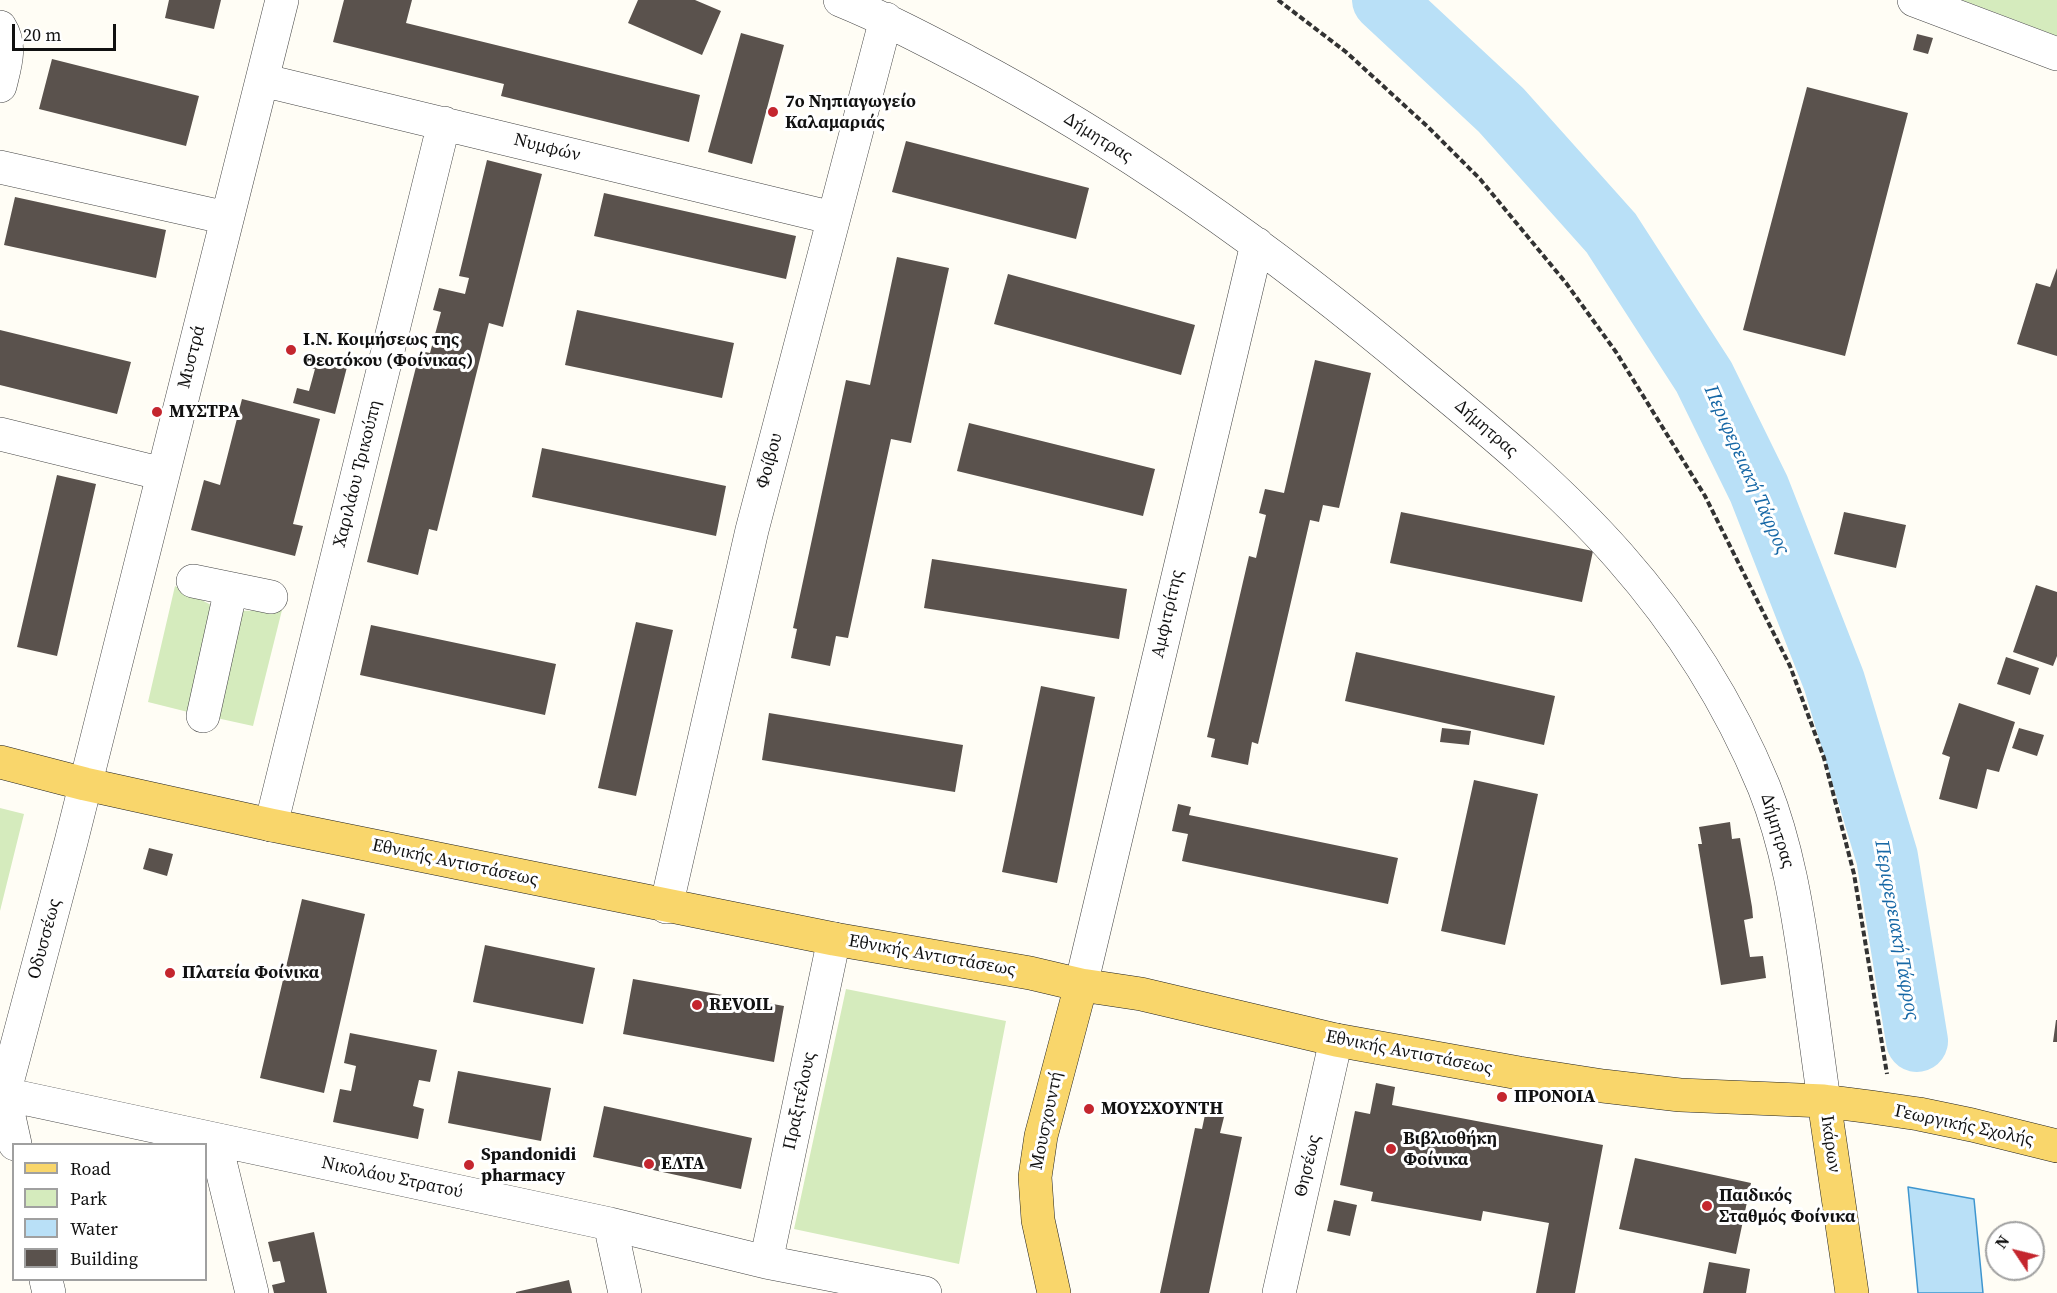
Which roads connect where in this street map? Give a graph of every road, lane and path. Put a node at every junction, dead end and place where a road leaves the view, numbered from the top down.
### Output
1 (282, 0) edge
2 (840, 0) edge
3 (1278, 0) edge
4 (1914, 0) edge
5 (886, 19) junction
6 (0, 27) edge
7 (2057, 54) edge
8 (262, 80) junction
9 (0, 86) edge
10 (444, 123) junction
11 (0, 167) edge
12 (227, 218) junction
13 (833, 218) junction
14 (1257, 244) junction
15 (0, 434) edge
16 (162, 474) junction
17 (193, 581) dead end
18 (231, 589) junction
19 (271, 597) dead end
20 (202, 716) dead end
21 (0, 762) edge
22 (86, 784) junction
23 (271, 825) junction
24 (666, 907) junction
25 (834, 939) junction
26 (1081, 985) junction
27 (1336, 1040) junction
28 (2, 1094) edge
29 (1824, 1101) junction
30 (1882, 1108) junction
31 (215, 1141) junction
32 (15, 1143) edge
33 (2057, 1146) edge
34 (610, 1224) junction
35 (766, 1262) junction
36 (1049, 1291) edge
37 (252, 1293) edge
38 (625, 1293) edge
39 (925, 1293) edge
40 (1279, 1293) edge
41 (1852, 1293) edge

1 - 8 street, Μυστρά
2 - 5 street, Δήμητρας
3 - 30 path
4 - 7 street
5 - 13 street, Φοίβου
5 - 14 street, Δήμητρας
6 - 9 street
8 - 10 street, Νυμφών
8 - 12 street, Μυστρά
10 - 13 street, Νυμφών
10 - 23 street, Χαριλάου Τρικούπη
11 - 12 street
12 - 16 street, Μυστρά
13 - 24 street, Φοίβου
14 - 26 street, Αμφιτρίτης
14 - 29 street, Δήμητρας
15 - 16 street
16 - 22 street, Μυστρά
17 - 18 street
18 - 19 street
18 - 20 street
21 - 22 main road, Εθνικής Αντιστάσεως
22 - 23 main road, Εθνικής Αντιστάσεως
22 - 28 street, Οδυσσέως
23 - 24 main road, Εθνικής Αντιστάσεως
24 - 25 main road, Εθνικής Αντιστάσεως
25 - 26 main road, Εθνικής Αντιστάσεως
25 - 35 street, Πραξιτέλους
26 - 27 main road, Εθνικής Αντιστάσεως
26 - 36 main road, Μουσχουντή
27 - 29 main road, Εθνικής Αντιστάσεως
27 - 40 street, Θησέως
28 - 31 street, Νικολάου Στρατού
28 - 32 street
29 - 30 main road, Εθνικής Αντιστάσεως
29 - 41 main road, Ικάρων
30 - 33 main road, Γεωργικής Σχολής
31 - 34 street, Νικολάου Στρατού
31 - 37 street
34 - 35 street, Νικολάου Στρατού
34 - 38 street
35 - 39 street, Νικολάου Στρατού

